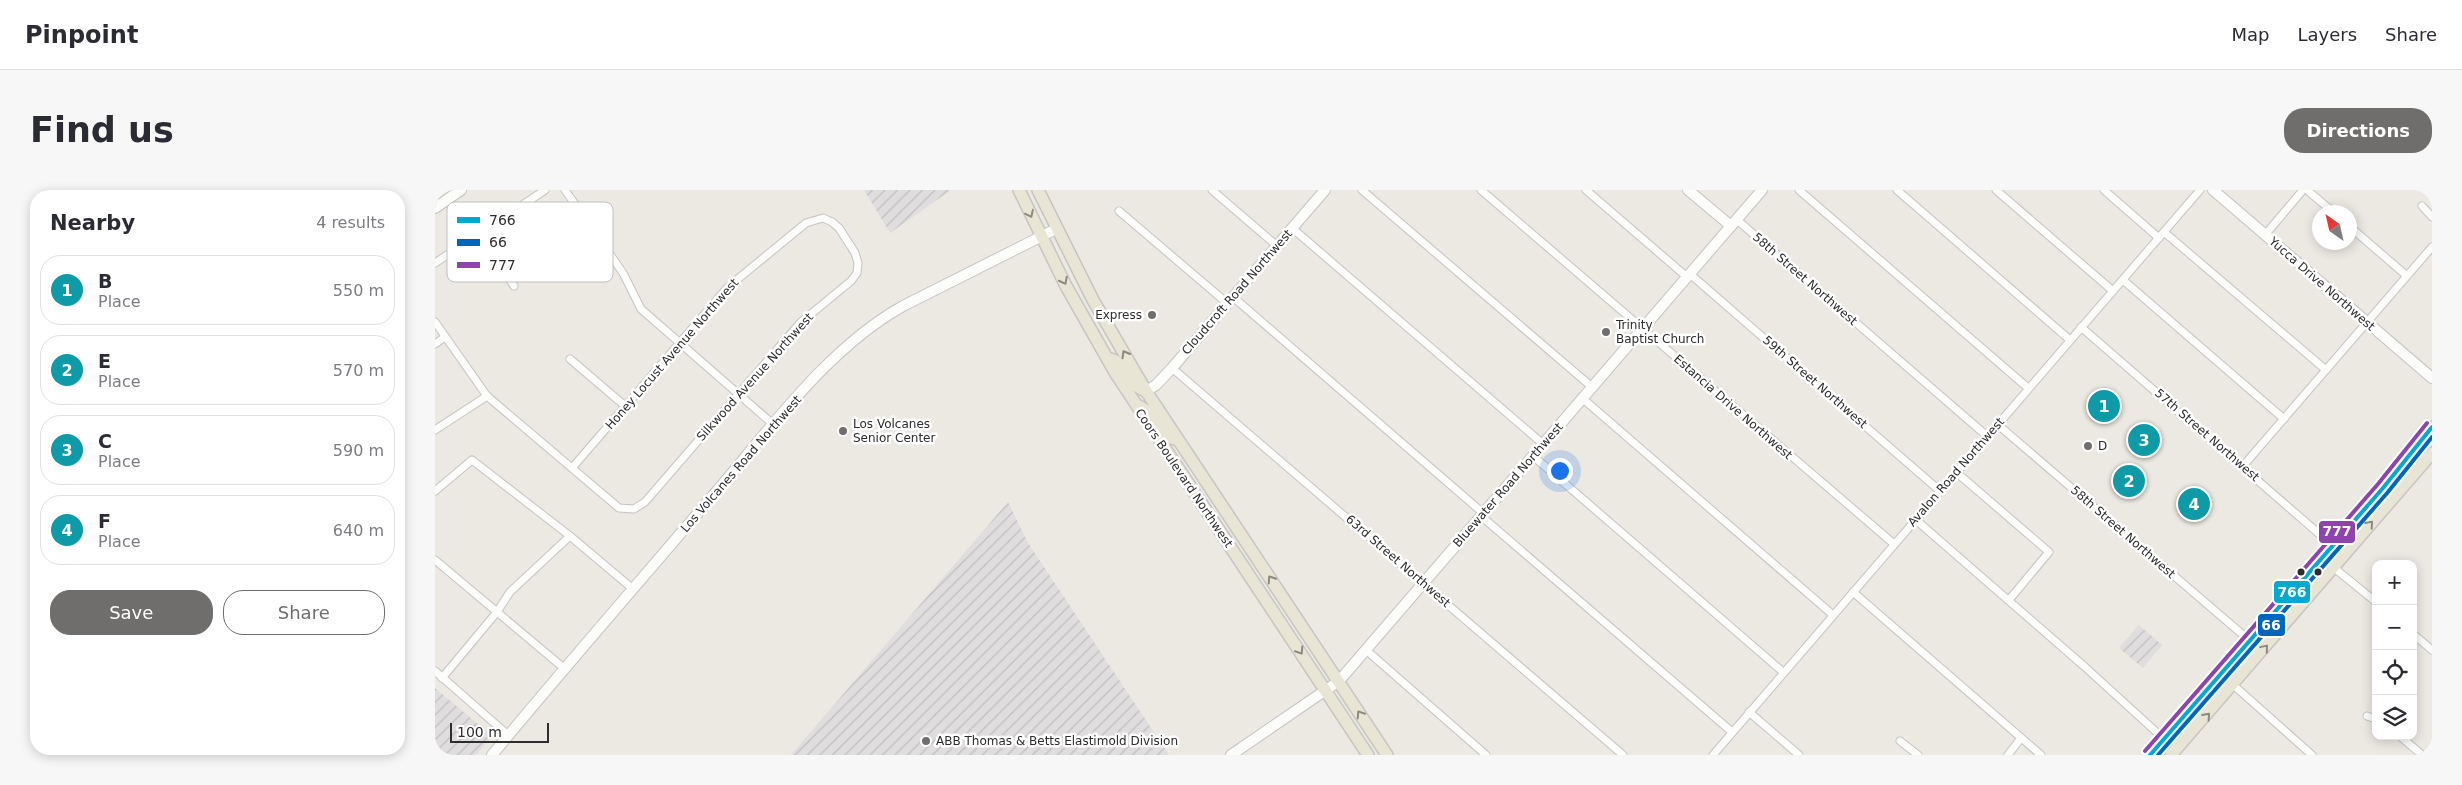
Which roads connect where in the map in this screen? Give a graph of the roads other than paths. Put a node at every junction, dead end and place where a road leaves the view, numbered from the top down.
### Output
1 (461, 190) edge
2 (545, 190) edge
3 (565, 190) edge
4 (1019, 190) edge
5 (1038, 190) edge
6 (1212, 190) edge
7 (1325, 190) edge
8 (1362, 190) edge
9 (1481, 190) edge
10 (1586, 190) edge
11 (1688, 190) edge
12 (1762, 190) edge
13 (1799, 190) edge
14 (1897, 190) edge
15 (1997, 190) edge
16 (2104, 190) edge
17 (2200, 190) edge
18 (2213, 190) edge
19 (2303, 190) edge
20 (2307, 190) edge
21 (527, 202) edge
22 (573, 202) edge
23 (2325, 205) edge
24 (2422, 206) dead end
25 (435, 208) edge
26 (1119, 211) dead end
27 (2432, 217) edge
28 (1734, 223) junction
29 (1292, 228) junction
30 (1056, 229) junction
31 (2357, 233) edge
32 (2162, 235) junction
33 (2265, 235) junction
34 (1042, 237) junction
35 (848, 242) joint
36 (1277, 245) junction
37 (2432, 247) edge
38 (447, 255) edge
39 (613, 259) edge
40 (435, 263) edge
41 (1688, 275) junction
42 (2407, 276) junction
43 (2123, 280) junction
44 (511, 282) edge
45 (514, 286) dead end
46 (2113, 291) junction
47 (1230, 300) junction
48 (435, 322) edge
49 (2366, 322) junction
50 (2081, 327) junction
51 (1642, 329) junction
52 (445, 337) junction
53 (2070, 340) junction
54 (680, 343) junction
55 (435, 344) edge
56 (1107, 358) junction
57 (570, 359) dead end
58 (1172, 368) junction
59 (2326, 370) junction
60 (2432, 378) edge
61 (1592, 388) junction
62 (2028, 388) junction
63 (1147, 391) junction
64 (739, 393) junction
65 (487, 396) junction
66 (1582, 398) junction
67 (1136, 405) junction
68 (625, 406) junction
69 (2284, 418) junction
70 (1997, 424) junction
71 (774, 425) junction
72 (2432, 427) edge
73 (435, 430) edge
74 (1987, 436) junction
75 (1179, 440) junction
76 (1543, 444) junction
77 (2432, 453) edge
78 (1533, 456) junction
79 (2243, 466) junction
80 (572, 468) junction
81 (1956, 472) junction
82 (435, 491) edge
83 (1940, 491) junction
84 (1482, 515) junction
85 (1916, 520) junction
86 (570, 536) junction
87 (1894, 544) junction
88 (2332, 545) junction
89 (435, 560) edge
90 (2333, 567) junction
91 (1424, 583) junction
92 (633, 589) junction
93 (1853, 592) junction
94 (2372, 599) edge
95 (2009, 600) junction
96 (497, 612) junction
97 (1833, 615) junction
98 (2417, 637) edge
99 (2249, 640) junction
100 (2431, 647) edge
101 (1366, 650) junction
102 (565, 669) junction
103 (435, 671) edge
104 (1783, 672) junction
105 (2221, 674) junction
106 (442, 678) junction
107 (1339, 681) junction
108 (2234, 685) junction
109 (1326, 691) junction
110 (1749, 712) junction
111 (2367, 716) dead end
112 (2372, 717) edge
113 (1733, 732) junction
114 (508, 735) junction
115 (2021, 738) junction
116 (2164, 739) junction
117 (2404, 740) edge
118 (1900, 741) dead end
119 (491, 755) edge
120 (1231, 755) edge
121 (1368, 755) edge
122 (1387, 755) edge
123 (1486, 755) edge
124 (1623, 755) edge
125 (1713, 755) edge
126 (1799, 755) edge
127 (1918, 755) edge
128 (2008, 755) edge
129 (2041, 755) edge
130 (2150, 755) edge
131 (2171, 755) edge
132 (2312, 755) edge
133 (2421, 755) edge

1 - 25 street
2 - 21 street
3 - 22 street
4 -> 34 main road, Coors Boulevard Northwest
5 - 30 main road, Coors Boulevard Northwest
6 - 36 street
7 - 29 street, Cloudcroft Road Northwest
8 - 61 street
9 - 51 street, Estancia Drive Northwest
10 - 41 street, 59th Street Northwest
11 - 28 street, 58th Street Northwest
12 - 28 street, Bluewater Road Northwest
13 - 62 street
14 - 53 street
15 - 46 street
16 - 32 street
17 - 32 street, Avalon Road Northwest
18 - 33 street, Yucca Drive Northwest
19 - 33 street
20 - 23 street
24 - 27 street
26 - 47 street
28 - 41 street, Bluewater Road Northwest
28 - 74 street, 58th Street Northwest
29 - 36 street, Cloudcroft Road Northwest
29 - 76 street
30 - 34 street, Los Volcanes Road Northwest
63 -> 30 main road, Coors Boulevard Northwest
31 - 42 street
32 - 43 street, Avalon Road Northwest
32 - 59 street
33 - 49 street, Yucca Drive Northwest
34 -> 56 main road, Coors Boulevard Northwest
34 - 71 street, Los Volcanes Road Northwest
35 - 54 street, Honey Locust Avenue Northwest
35 - 64 street, Silkwood Avenue Northwest
36 - 47 street, Cloudcroft Road Northwest
37 - 42 street
38 - 40 street
39 - 54 street
41 - 51 street, Bluewater Road Northwest
41 - 83 street, 59th Street Northwest
42 - 49 street
43 - 46 street, Avalon Road Northwest
43 - 69 street
44 - 45 street
46 - 50 street, Avalon Road Northwest
47 - 58 street, Cloudcroft Road Northwest
47 - 84 street
48 - 52 street
49 - 59 street
49 - 60 street, Yucca Drive Northwest
50 - 53 street, Avalon Road Northwest
50 - 79 street, 57th Street Northwest
51 - 61 street, Bluewater Road Northwest
51 - 87 street, Estancia Drive Northwest
52 - 55 street
52 - 65 street
53 - 62 street, Avalon Road Northwest
54 - 64 street
54 - 68 street, Honey Locust Avenue Northwest
56 - 63 main road
56 - 67 main road, Coors Boulevard Northwest
57 - 68 street
58 - 63 street, Cloudcroft Road Northwest
58 - 91 street, 63rd Street Northwest
59 - 69 street
61 - 66 street, Bluewater Road Northwest
62 - 70 street, Avalon Road Northwest
63 - 75 main road, Coors Boulevard Northwest
64 - 71 street
64 - 80 street, Silkwood Avenue Northwest
65 - 73 street
65 - 80 street
66 - 76 street, Bluewater Road Northwest
66 - 97 street
67 - 75 main road
67 -> 109 main road, Coors Boulevard Northwest
68 - 80 street, Honey Locust Avenue Northwest
69 - 79 street
70 - 74 street, Avalon Road Northwest
70 - 99 street, 58th Street Northwest
71 - 92 street, Los Volcanes Road Northwest
72 - 88 main road
74 - 81 street, Avalon Road Northwest
107 -> 75 main road, Coors Boulevard Northwest
76 - 78 street, Bluewater Road Northwest
90 -> 77 main road
78 - 84 street, Bluewater Road Northwest
78 - 104 street
79 - 88 street, 57th Street Northwest
81 - 83 street, Avalon Road Northwest
81 - 95 street
82 - 86 street
83 - 85 street, Avalon Road Northwest
84 - 91 street, Bluewater Road Northwest
84 - 113 street
85 - 87 street, Avalon Road Northwest
85 - 95 street
86 - 92 street
86 - 96 street
87 - 93 street, Avalon Road Northwest
88 - 99 main road
89 - 96 street
90 - 94 street
108 -> 90 main road
91 - 101 street, Bluewater Road Northwest
91 - 124 street, 63rd Street Northwest
92 - 102 street, Los Volcanes Road Northwest
93 - 97 street, Avalon Road Northwest
93 - 115 street
95 - 116 street
96 - 102 street
96 - 106 street
97 - 104 street, Avalon Road Northwest
98 - 100 street
99 - 105 main road
101 - 107 street, Bluewater Road Northwest
101 - 123 street
102 - 114 street, Los Volcanes Road Northwest
103 - 106 street
104 - 110 street, Avalon Road Northwest
105 - 108 street
105 - 116 main road
106 - 114 street
107 - 109 street, Bluewater Road Northwest
122 -> 107 main road, Coors Boulevard Northwest
131 -> 108 main road
108 - 132 street
109 - 120 street, Bluewater Road Northwest
109 - 121 main road, Coors Boulevard Northwest
110 - 113 street, Avalon Road Northwest
110 - 126 street
111 - 112 street
113 - 125 street, Avalon Road Northwest
114 - 119 street, Los Volcanes Road Northwest
115 - 128 street
115 - 129 street
116 - 130 main road
117 - 133 street
118 - 127 street

